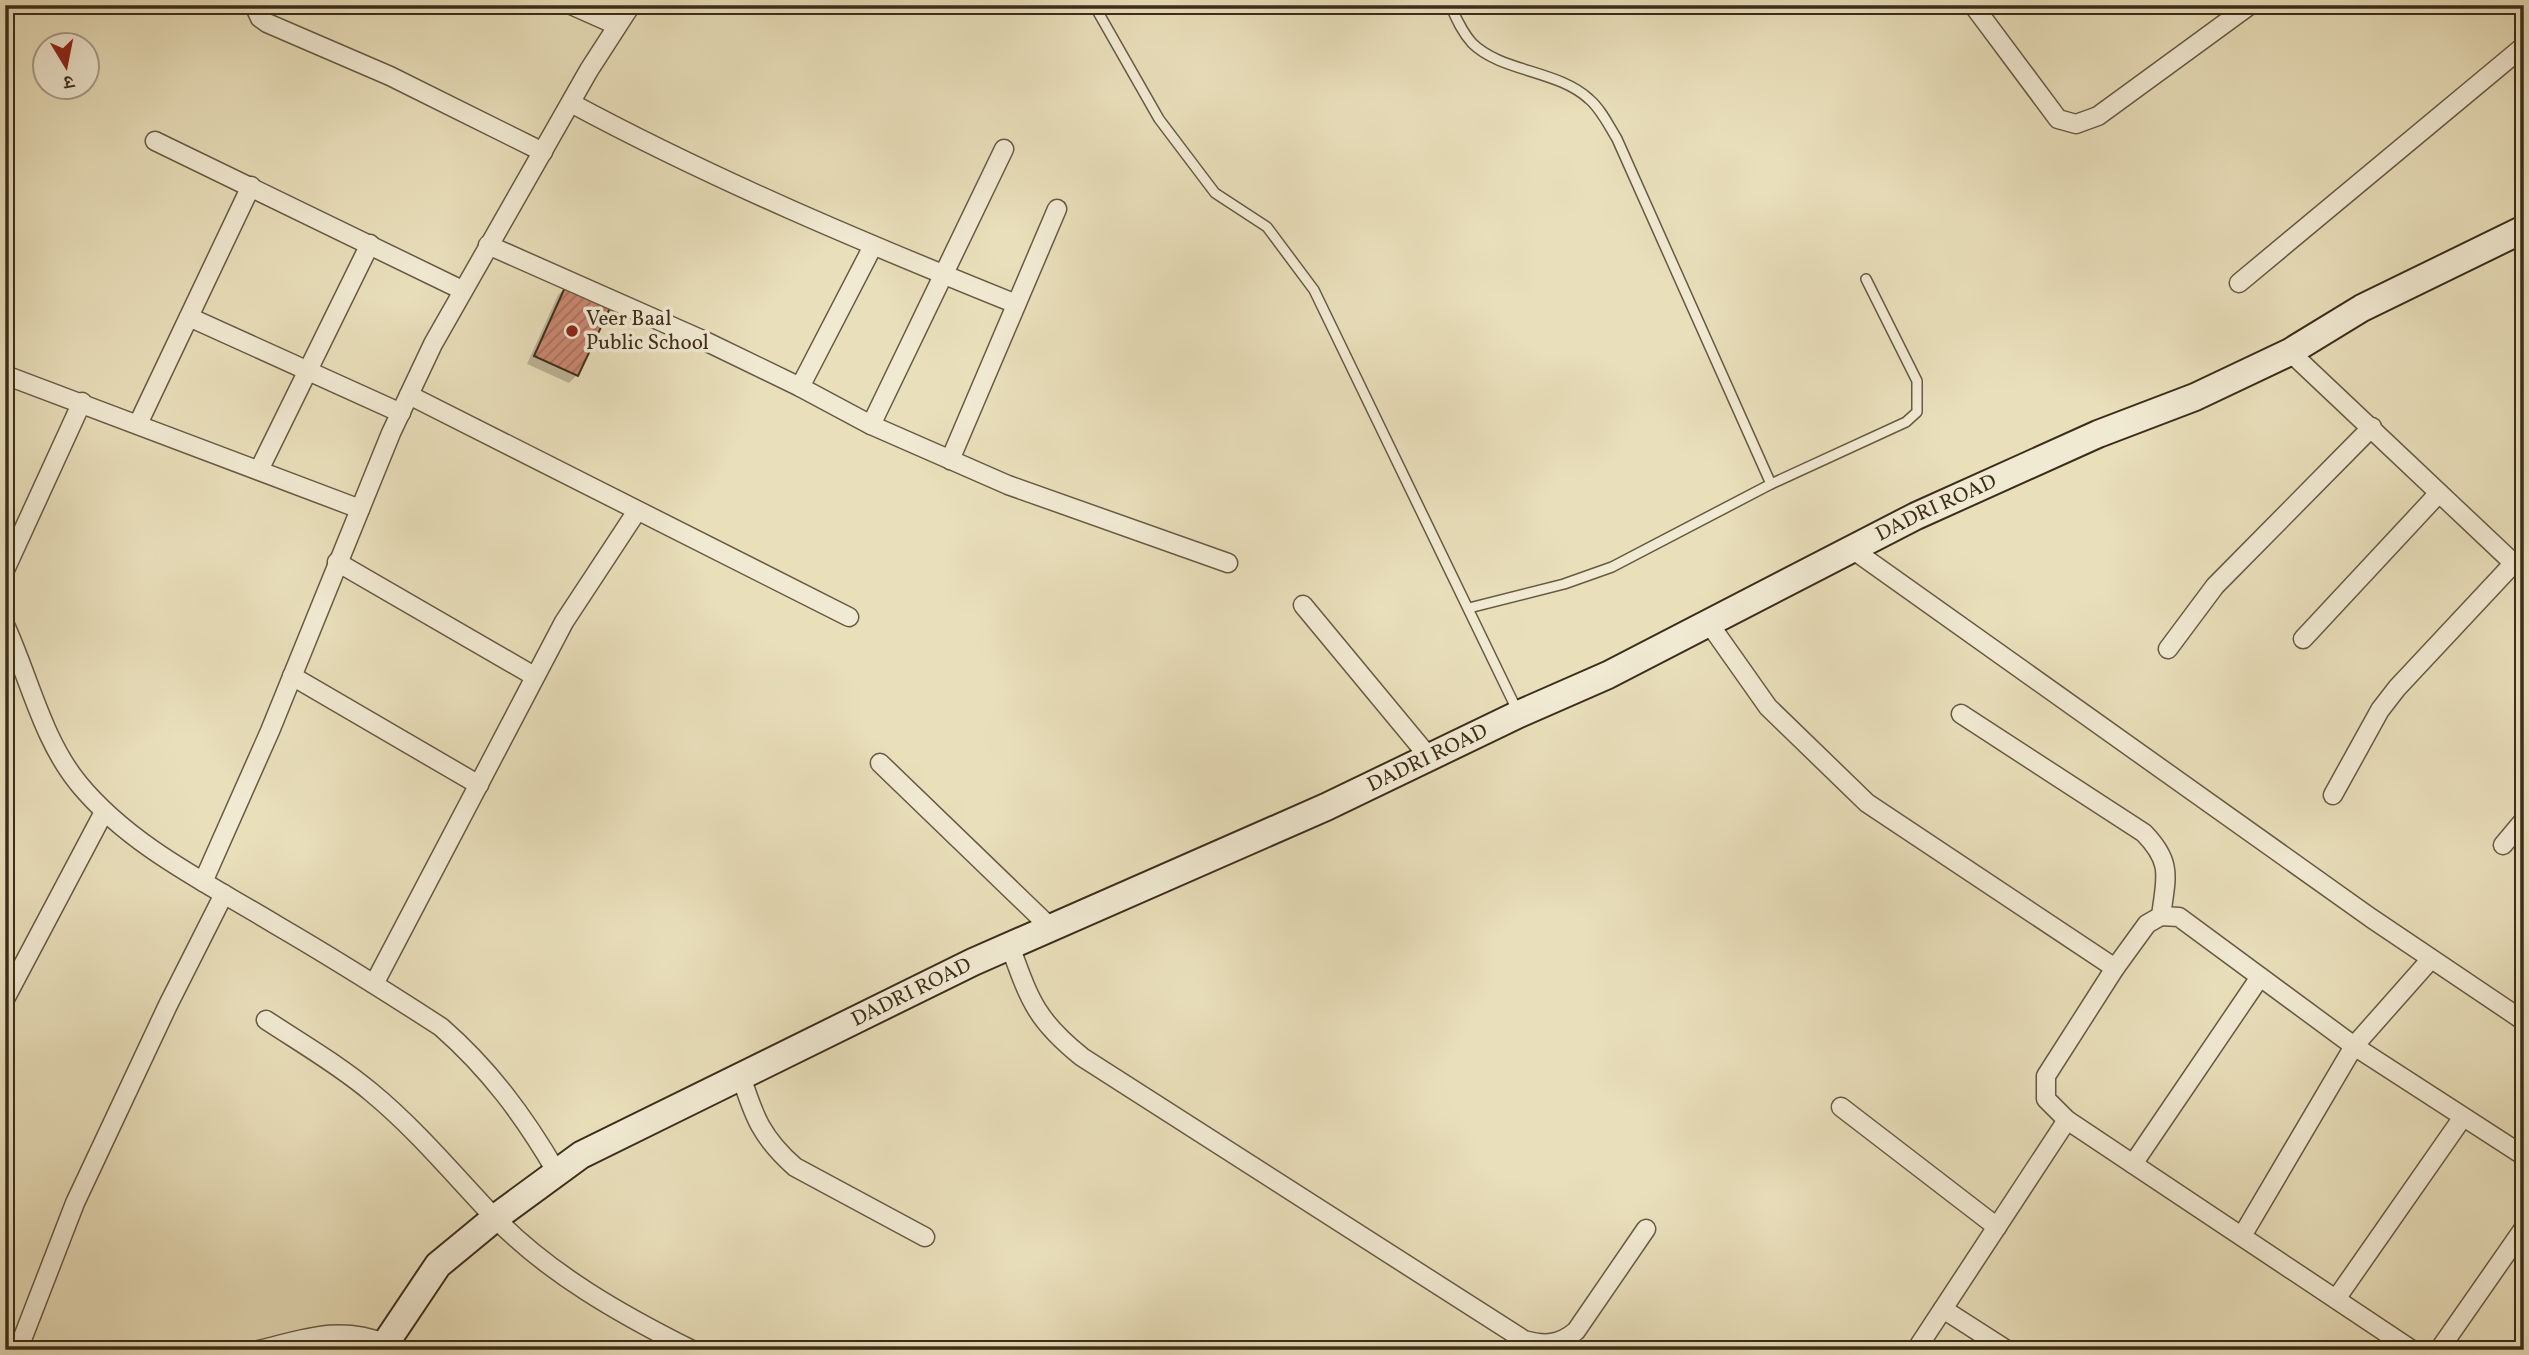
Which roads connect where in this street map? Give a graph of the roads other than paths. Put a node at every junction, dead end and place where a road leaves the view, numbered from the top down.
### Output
1 (254, 5) edge
2 (571, 5) edge
3 (631, 5) edge
4 (1094, 5) edge
5 (1450, 5) edge
6 (2250, 5) edge
7 (1979, 7) edge
8 (616, 25) junction
9 (2524, 46) edge
10 (571, 103) junction
11 (155, 141) dead end
12 (1004, 149) dead end
13 (543, 152) junction
14 (251, 186) junction
15 (1057, 209) dead end
16 (2524, 229) edge
17 (370, 244) junction
18 (488, 245) junction
19 (873, 246) junction
20 (945, 273) junction
21 (1866, 279) dead end
22 (2239, 283) dead end
23 (462, 290) junction
24 (1016, 304) junction
25 (189, 317) junction
26 (2290, 352) junction
27 (307, 371) junction
28 (5, 375) edge
29 (800, 387) junction
30 (409, 395) junction
31 (82, 402) junction
32 (401, 413) junction
33 (138, 424) junction
34 (871, 425) junction
35 (2372, 427) junction
36 (950, 460) junction
37 (259, 470) junction
38 (1771, 484) junction
39 (2439, 493) junction
40 (359, 509) junction
41 (637, 511) junction
42 (1852, 549) junction
43 (337, 562) junction
44 (1228, 564) dead end
45 (2518, 569) edge
46 (5, 570) edge
47 (1303, 605) dead end
48 (1469, 608) junction
49 (849, 617) dead end
50 (1708, 622) junction
51 (5, 625) edge
52 (2303, 639) dead end
53 (2168, 649) dead end
54 (292, 676) junction
55 (534, 676) junction
56 (1519, 714) junction
57 (1961, 714) dead end
58 (1429, 757) junction
59 (880, 763) dead end
60 (479, 785) junction
61 (2333, 795) dead end
62 (104, 811) junction
63 (2524, 820) edge
64 (2503, 845) dead end
65 (203, 882) junction
66 (224, 894) junction
67 (2161, 916) junction
68 (1051, 928) junction
69 (1010, 946) junction
70 (2431, 959) junction
71 (2115, 968) junction
72 (2260, 977) junction
73 (374, 984) junction
74 (5, 999) edge
75 (267, 1020) dead end
76 (2524, 1021) edge
77 (2354, 1046) junction
78 (741, 1076) junction
79 (1841, 1107) dead end
80 (2463, 1117) junction
81 (2067, 1120) junction
82 (2524, 1156) edge
83 (2133, 1164) junction
84 (556, 1171) junction
85 (495, 1217) junction
86 (1997, 1227) junction
87 (2524, 1228) edge
88 (1646, 1229) dead end
89 (925, 1237) dead end
90 (2242, 1237) junction
91 (2336, 1299) junction
92 (1943, 1309) junction
93 (383, 1346) edge
94 (18, 1350) edge
95 (258, 1350) edge
96 (692, 1350) edge
97 (1916, 1350) edge
98 (2007, 1350) edge
99 (2412, 1350) edge
100 (2439, 1350) edge

1 - 13 street
2 - 8 street
3 - 8 street
4 - 48 lane
5 - 38 lane
6 - 7 street
8 - 10 street
9 - 22 street
10 - 13 street
10 - 19 street
11 - 14 street
12 - 20 street
13 - 18 street
14 - 17 street
14 - 25 street
15 - 24 street
16 - 26 main road, DADRI ROAD
17 - 23 street
17 - 27 street
18 - 23 street
18 - 29 street
19 - 20 street
19 - 29 street
20 - 24 street
20 - 34 street
21 - 38 lane
23 - 30 street
24 - 36 street
25 - 27 street
25 - 33 street
26 - 35 street
26 - 42 main road, DADRI ROAD
27 - 32 street
27 - 37 street
28 - 31 street
29 - 34 street
30 - 32 street
30 - 41 street
31 - 33 street
31 - 46 street
32 - 40 street
33 - 37 street
34 - 36 street
35 - 39 street
35 - 53 street
36 - 44 street
37 - 40 street
38 - 48 lane
39 - 45 street
39 - 52 street
40 - 43 street
41 - 49 street
41 - 55 street
42 - 50 main road, DADRI ROAD
42 - 70 street
43 - 54 street
43 - 55 street
45 - 61 street
47 - 58 street
48 - 56 lane
50 - 56 main road, DADRI ROAD
50 - 71 street
51 - 62 street
54 - 60 street
54 - 65 street
55 - 60 street
56 - 58 main road, DADRI ROAD
57 - 67 street
58 - 68 main road, DADRI ROAD
59 - 68 street
60 - 73 street
62 - 65 street
62 - 74 street
63 - 64 street
65 - 66 street
66 - 73 street
66 - 94 street
67 - 71 street
67 - 72 street
68 - 69 main road, DADRI ROAD
69 - 78 main road, DADRI ROAD
69 - 88 street
70 - 76 street
70 - 77 street
71 - 81 street
72 - 77 street
72 - 83 street
73 - 84 street
75 - 85 street
77 - 80 street
77 - 90 street
78 - 84 main road, DADRI ROAD
78 - 89 street
79 - 86 street
80 - 82 street
80 - 91 street
81 - 83 street
81 - 86 street
83 - 90 street
84 - 85 main road, DADRI ROAD
85 - 93 main road, DADRI ROAD
85 - 96 street
86 - 92 street
87 - 100 street
90 - 91 street
91 - 99 street
92 - 97 street
92 - 98 street
93 - 95 street

